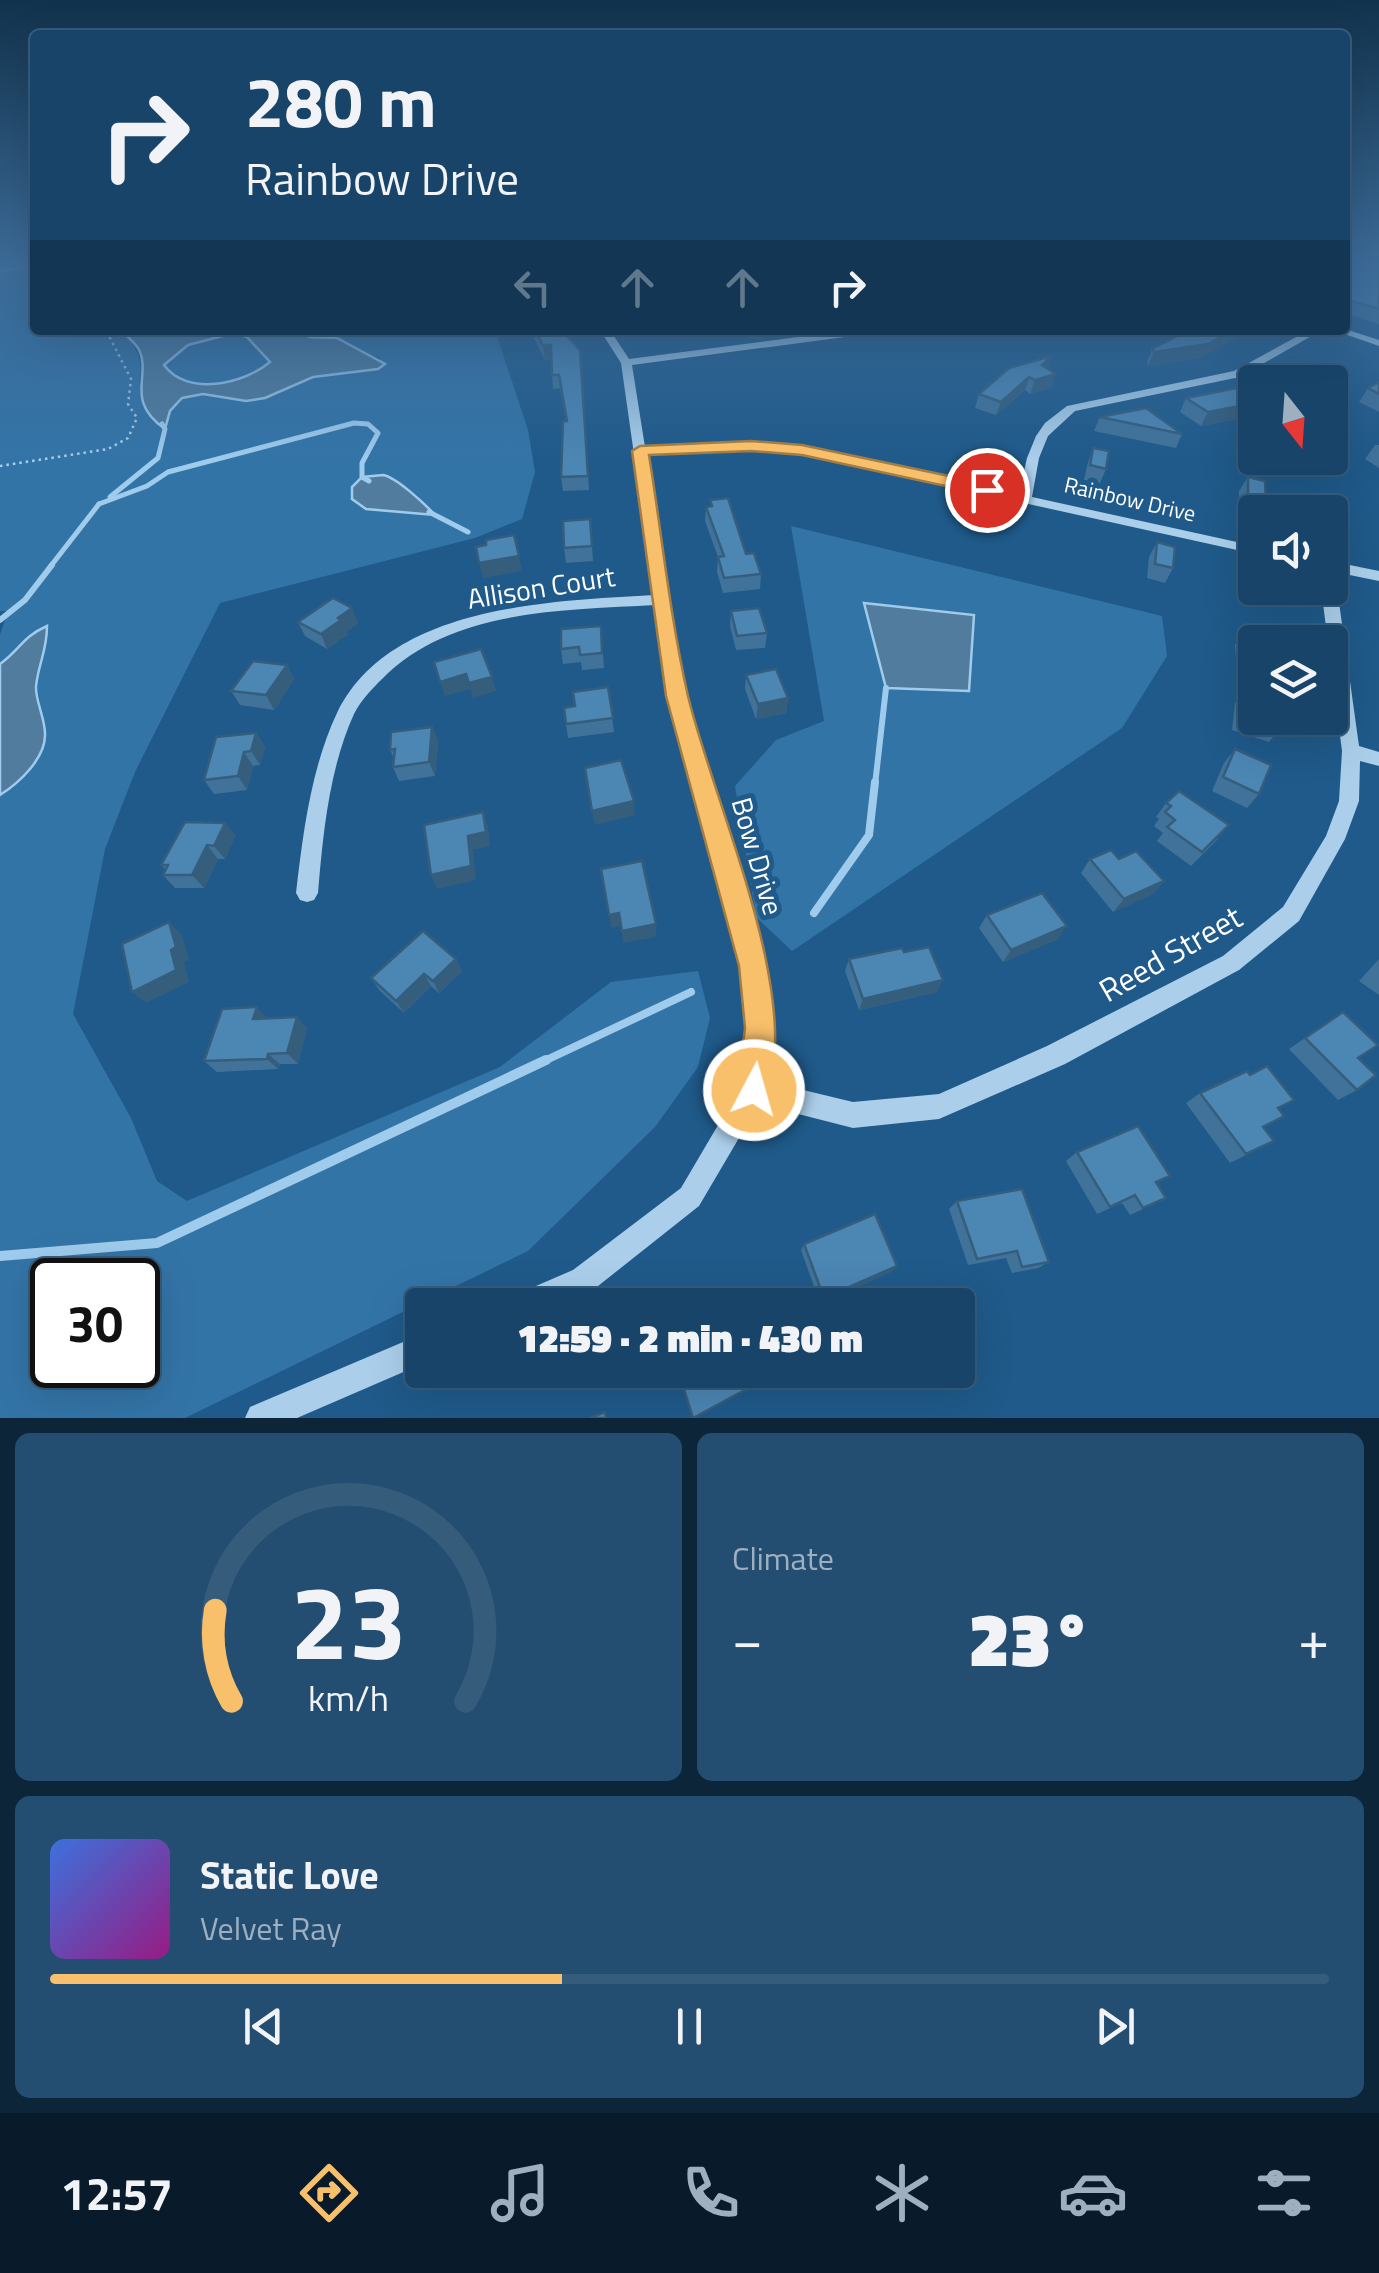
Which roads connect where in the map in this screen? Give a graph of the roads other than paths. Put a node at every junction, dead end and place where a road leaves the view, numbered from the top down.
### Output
1 (1350, 334) edge
2 (608, 335) edge
3 (795, 335) edge
4 (1308, 335) edge
5 (1379, 343) edge
6 (626, 363) junction
7 (1237, 374) joint
8 (640, 451) junction
9 (1025, 498) junction
10 (1238, 546) edge
11 (1348, 570) edge
12 (1379, 576) edge
13 (662, 600) junction
14 (1330, 605) edge
15 (1350, 751) junction
16 (1379, 760) edge
17 (307, 893) dead end
18 (754, 1090) junction
19 (564, 1288) edge
20 (405, 1356) edge
21 (261, 1418) edge

1 - 5 street
2 - 6 street, Bow Drive
3 - 6 street
4 - 7 street
6 - 8 street, Bow Drive
7 - 9 street
8 - 9 street, Rainbow Drive
8 - 13 street, Bow Drive
9 - 10 street, Rainbow Drive
11 - 12 street
13 - 17 street, Allison Court
13 - 18 street, Bow Drive
14 - 15 street, Reed Street
15 - 16 street
15 - 18 street, Reed Street
18 - 19 street, Bow Drive
20 - 21 street

